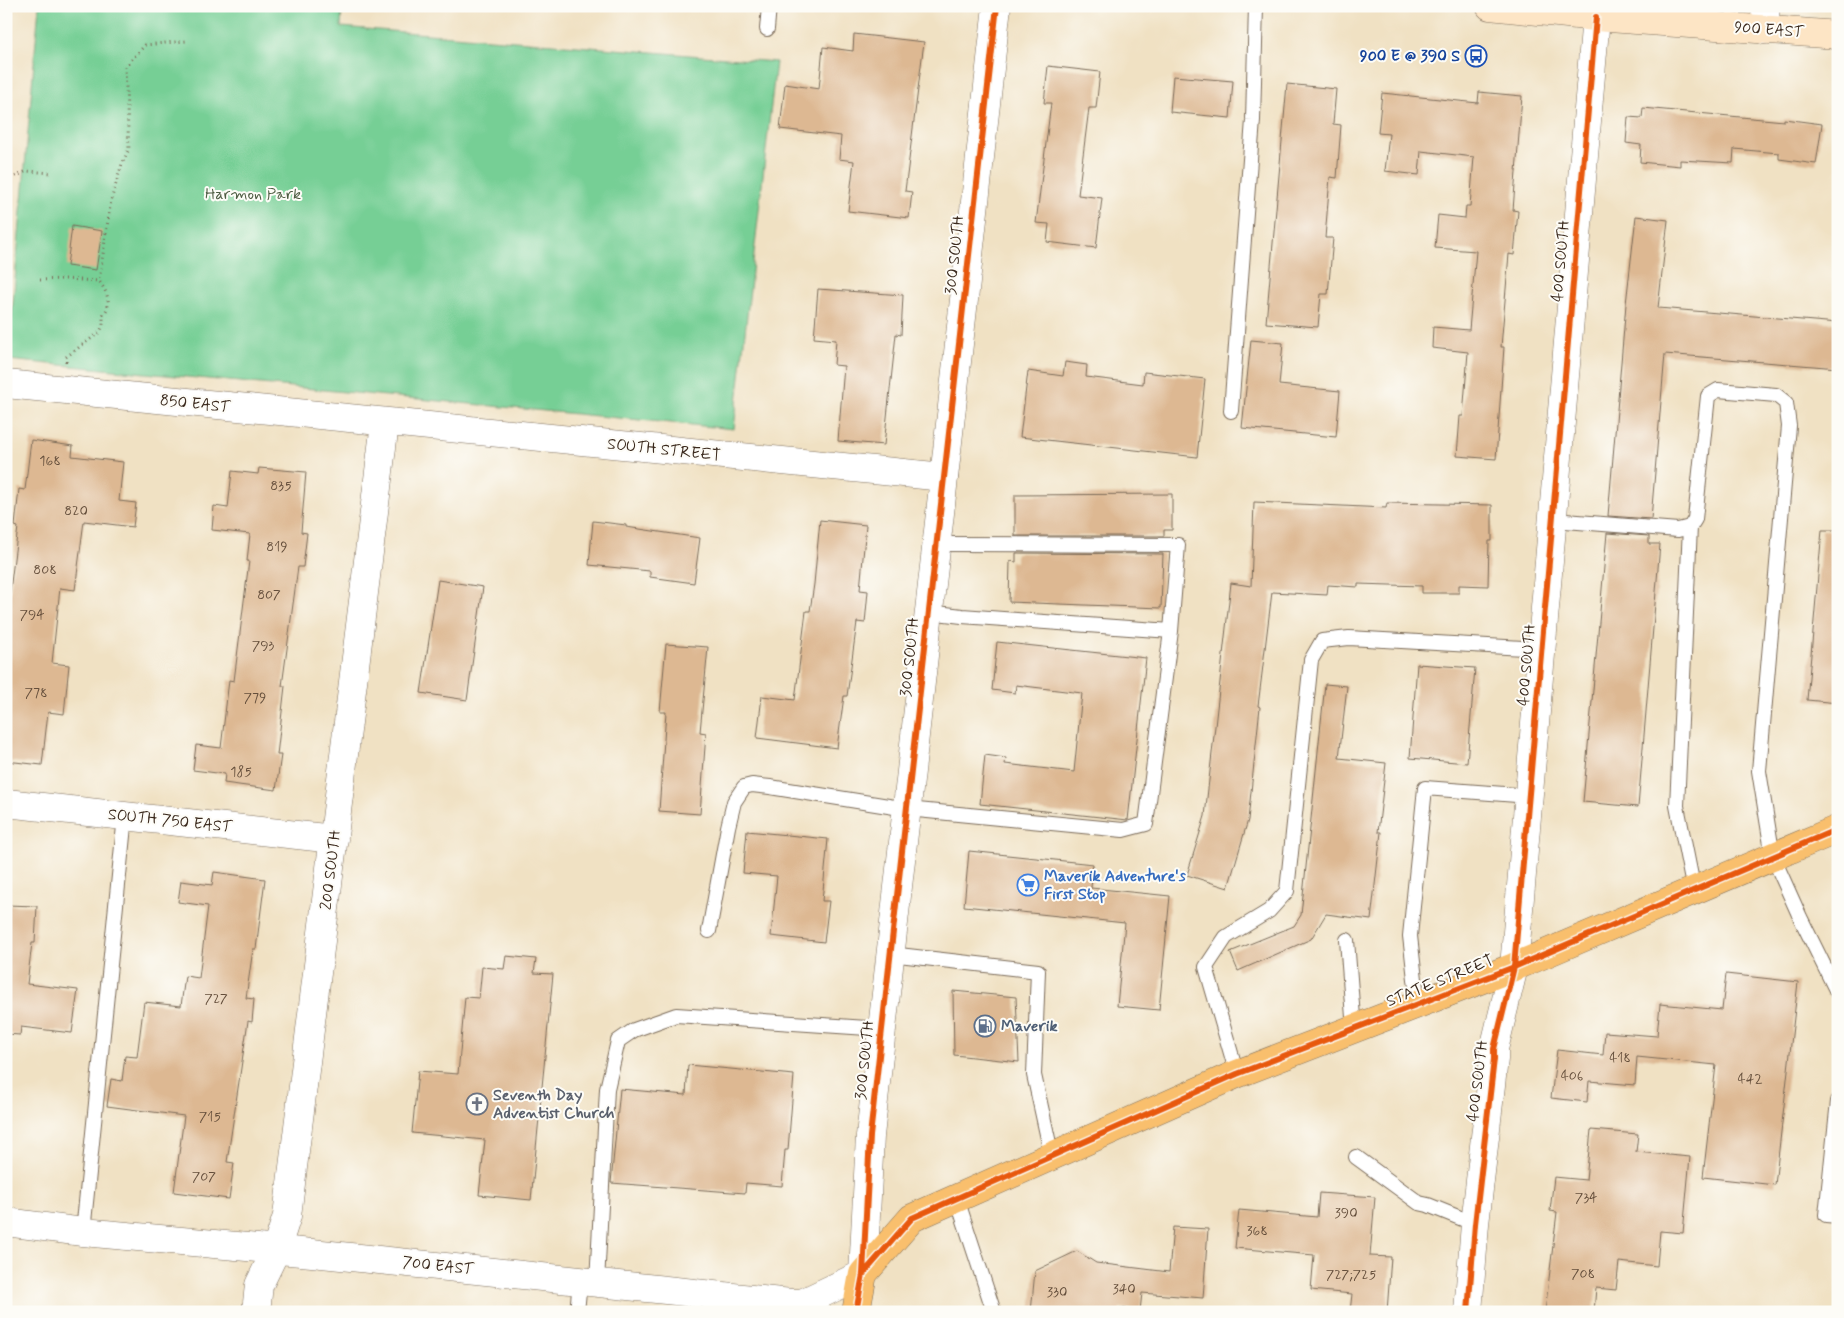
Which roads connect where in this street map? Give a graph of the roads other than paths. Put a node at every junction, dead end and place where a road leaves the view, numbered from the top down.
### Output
1 (769, 6) edge
2 (997, 6) edge
3 (1256, 6) edge
4 (1490, 6) edge
5 (1596, 17) junction
6 (1765, 18) edge
7 (767, 29) dead end
8 (1838, 35) edge
9 (6, 384) edge
10 (1231, 411) dead end
11 (385, 423) junction
12 (944, 477) junction
13 (1553, 520) junction
14 (1690, 527) junction
15 (936, 544) junction
16 (929, 612) junction
17 (1171, 631) junction
18 (1542, 648) junction
19 (1530, 796) junction
20 (6, 802) edge
21 (907, 809) junction
22 (125, 816) junction
23 (1838, 829) edge
24 (334, 839) junction
25 (1773, 857) junction
26 (1694, 891) junction
27 (709, 931) dead end
28 (1348, 940) dead end
29 (890, 954) junction
30 (1514, 967) junction
31 (1838, 994) edge
32 (1418, 1005) junction
33 (882, 1028) junction
34 (1354, 1030) junction
35 (1237, 1074) junction
36 (1838, 1101) edge
37 (1052, 1157) junction
38 (1356, 1157) dead end
39 (957, 1199) junction
40 (1838, 1216) edge
41 (6, 1222) edge
42 (1475, 1224) junction
43 (83, 1232) junction
44 (276, 1250) junction
45 (863, 1274) junction
46 (588, 1282) junction
47 (740, 1304) edge
48 (256, 1312) edge
49 (576, 1312) edge
50 (856, 1312) edge
51 (994, 1312) edge
52 (1468, 1312) edge

1 - 7 lane
2 - 12 street, 300 SOUTH
3 - 10 lane
4 - 5 main road, 900 EAST
5 - 6 main road, 900 EAST
5 - 13 street, 400 SOUTH
6 - 8 main road, 900 EAST
9 - 11 street, 850 EAST
11 - 12 street, SOUTH STREET
11 - 24 street, 200 SOUTH
12 - 15 street, 300 SOUTH
13 - 14 lane
13 - 18 street, 400 SOUTH
14 - 25 lane
14 - 26 lane
15 - 16 street, 300 SOUTH
15 - 17 lane
16 - 17 lane
16 - 21 street, 300 SOUTH
17 - 21 lane
18 - 19 street, 400 SOUTH
18 - 35 lane
19 - 30 street, 400 SOUTH
19 - 32 lane
20 - 22 street, SOUTH 750 EAST
21 - 27 lane
21 - 29 street, 300 SOUTH
22 - 24 street, SOUTH 750 EAST
22 - 43 lane
23 - 25 main road, STATE STREET
24 - 44 street, 200 SOUTH
25 - 26 main road, STATE STREET
25 - 31 lane
26 - 30 main road, STATE STREET
28 - 34 lane
29 - 33 street, 300 SOUTH
29 - 37 lane
30 - 32 main road, STATE STREET
30 - 42 street, 400 SOUTH
32 - 34 main road, STATE STREET
33 - 45 street, 300 SOUTH
33 - 46 lane
34 - 35 main road, STATE STREET
35 - 37 main road, STATE STREET
36 - 40 lane
37 - 39 main road, STATE STREET
38 - 42 lane
39 - 45 main road, STATE STREET
39 - 51 lane
41 - 43 street, 700 EAST
42 - 52 street, 400 SOUTH
43 - 44 street, 700 EAST
44 - 46 street, 700 EAST
44 - 48 street, 200 SOUTH
45 - 47 street, 700 EAST
45 - 50 main road, 300 SOUTH
46 - 47 street, 700 EAST
46 - 49 lane

